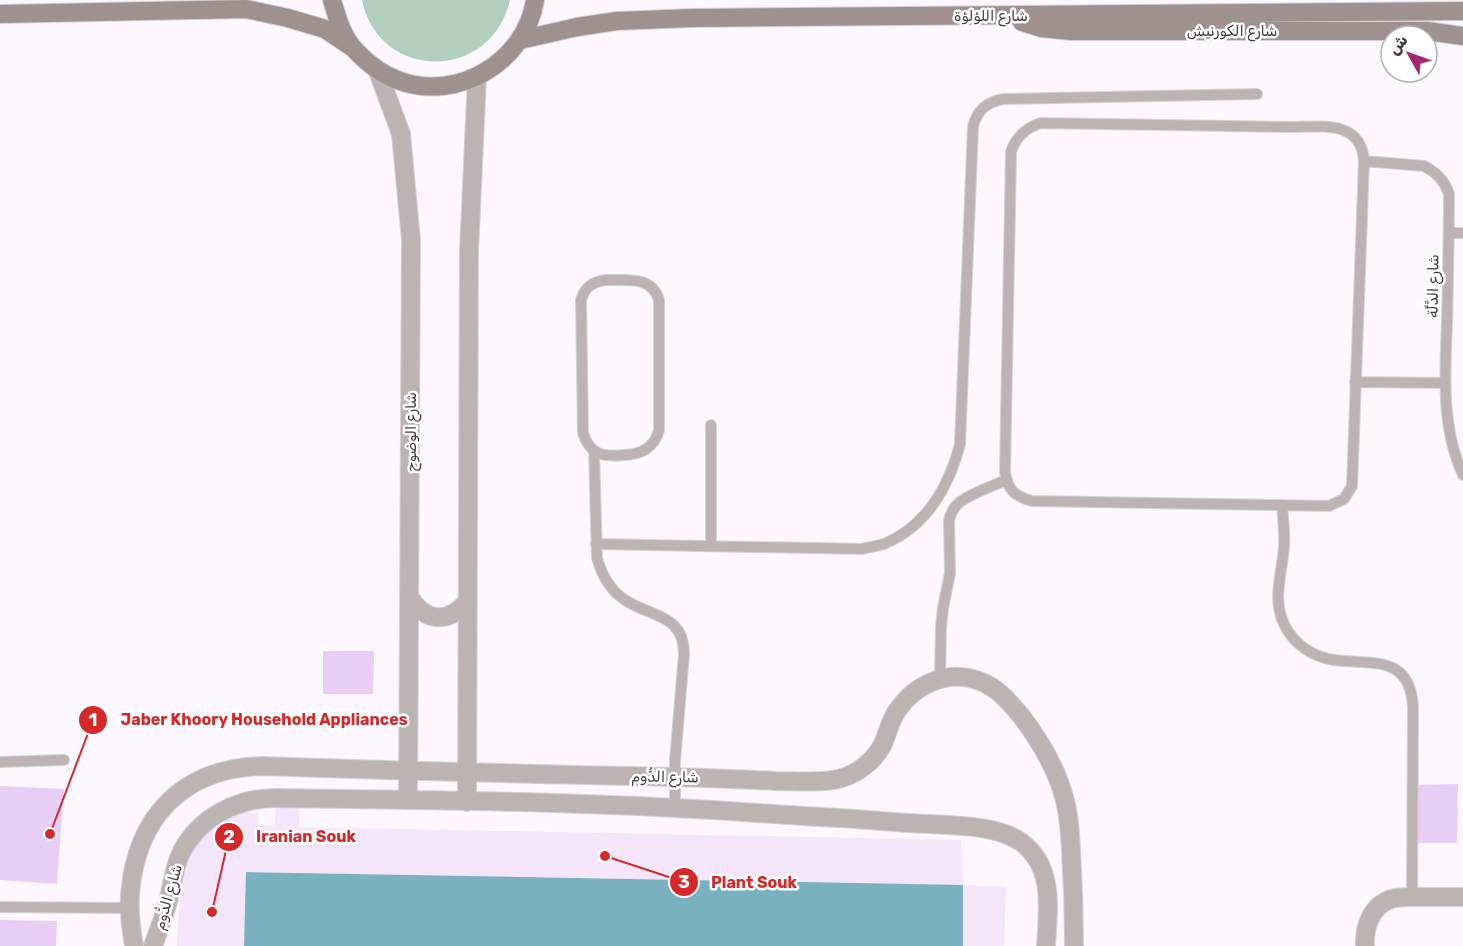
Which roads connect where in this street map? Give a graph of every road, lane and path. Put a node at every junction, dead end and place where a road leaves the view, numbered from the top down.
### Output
1 (332, 0) edge
2 (535, 0) edge
3 (1463, 11) edge
4 (0, 14) edge
5 (1003, 16) junction
6 (1463, 36) edge
7 (520, 40) junction
8 (353, 48) junction
9 (377, 69) junction
10 (477, 77) junction
11 (1257, 94) dead end
12 (1364, 161) junction
13 (1449, 233) junction
14 (1463, 233) edge
15 (1355, 382) junction
16 (1445, 383) junction
17 (711, 425) dead end
18 (594, 451) junction
19 (1463, 475) edge
20 (1006, 480) junction
21 (1282, 505) junction
22 (596, 544) junction
23 (711, 546) junction
24 (410, 598) junction
25 (466, 602) junction
26 (940, 679) junction
27 (64, 760) dead end
28 (0, 762) edge
29 (408, 771) junction
30 (468, 772) junction
31 (675, 777) junction
32 (408, 800) junction
33 (467, 802) junction
34 (675, 808) junction
35 (1413, 897) junction
36 (1463, 897) edge
37 (0, 907) edge
38 (130, 908) junction
39 (134, 946) edge
40 (153, 946) edge
41 (1046, 946) edge
42 (1074, 946) edge
43 (1365, 946) edge

1 - 8 street
2 - 7 street
3 - 5 street, شارع اللؤلؤة
4 - 8 street
5 - 6 street, شارع الكورنيش
5 - 7 street, شارع اللؤلؤة
7 - 10 street
8 - 9 street
9 - 10 street
9 - 24 street, شارع الوضوح
10 - 25 street
11 - 23 lane
12 - 13 lane, شارع الدَّلَّة
12 - 15 lane
12 - 20 lane
13 - 14 lane
13 - 16 lane, شارع الدَّلَّة
15 - 16 lane
15 - 21 lane
16 - 19 lane, شارع الدَّلَّة
17 - 23 lane
18 - 18 lane
18 - 22 lane
20 - 21 lane
20 - 26 lane
21 - 35 lane
22 - 23 lane
22 - 31 lane
24 - 25 street
24 - 29 street, شارع الوضوح
25 - 30 street
26 - 31 street, شارع الدُّوم
26 - 42 street, شارع الدُّوم
27 - 28 lane
29 - 30 street, شارع الدُّوم
29 - 32 street, شارع الوضوح
29 - 38 street, شارع الدُّوم
30 - 31 street, شارع الدُّوم
30 - 33 street
31 - 34 lane
32 - 33 street, شارع الدُّوم
32 - 40 street, شارع الدُّوم
33 - 34 street, شارع الدُّوم
34 - 41 street, شارع الدُّوم
35 - 36 street
35 - 43 street
37 - 38 lane
38 - 39 street, شارع الدُّوم

